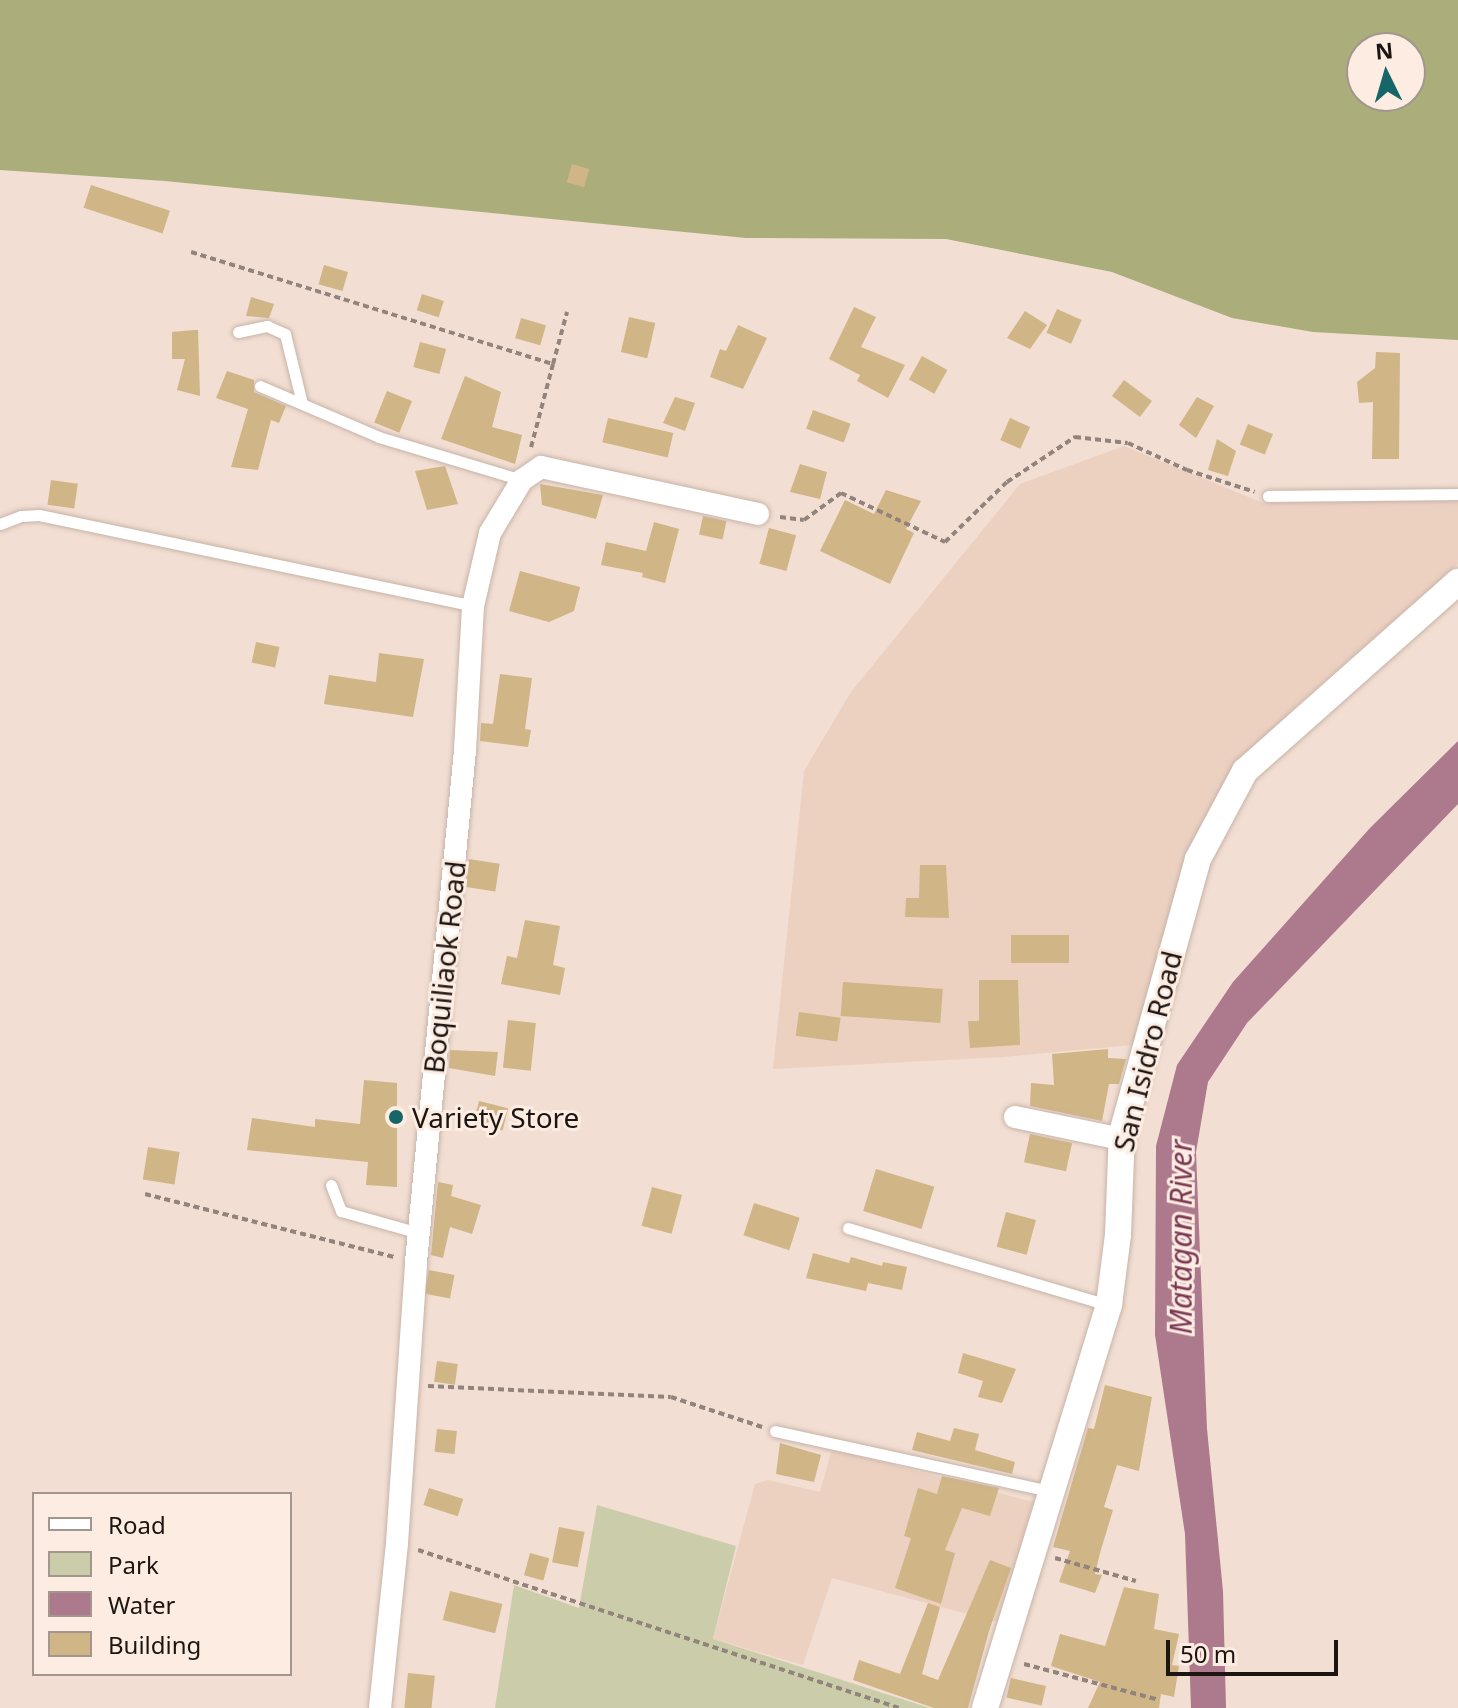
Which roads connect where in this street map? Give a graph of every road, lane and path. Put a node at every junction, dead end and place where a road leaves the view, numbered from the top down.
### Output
1 (191, 252) dead end
2 (567, 312) dead end
3 (238, 332) dead end
4 (553, 364) junction
5 (260, 386) dead end
6 (302, 403) junction
7 (522, 480) junction
8 (1458, 494) edge
9 (1268, 496) joint
10 (758, 514) joint
11 (0, 524) edge
12 (1458, 582) edge
13 (473, 606) junction
14 (1015, 1117) dead end
15 (1121, 1139) junction
16 (331, 1185) dead end
17 (145, 1194) dead end
18 (848, 1228) dead end
19 (419, 1233) junction
20 (416, 1262) junction
21 (1109, 1305) junction
22 (406, 1385) junction
23 (775, 1431) joint
24 (1051, 1491) junction
25 (397, 1543) junction
26 (1033, 1552) junction
27 (1136, 1581) dead end
28 (999, 1654) junction
29 (1156, 1699) dead end
30 (380, 1708) edge
31 (899, 1708) edge
32 (985, 1708) edge

1 - 4 path
2 - 4 path
3 - 6 lane
4 - 7 path
5 - 6 lane
6 - 7 lane
7 - 10 street
7 - 13 street, Boquiliaok Road
8 - 9 lane
9 - 10 path
11 - 13 lane
12 - 15 street, San Isidro Road
13 - 19 street, Boquiliaok Road
14 - 15 street
15 - 21 street, San Isidro Road
16 - 19 lane
17 - 20 path
18 - 21 lane
19 - 20 street, Boquiliaok Road
20 - 22 street, Boquiliaok Road
21 - 24 street, San Isidro Road
22 - 23 path
22 - 25 street, Boquiliaok Road
23 - 24 lane
24 - 26 street, San Isidro Road
25 - 30 street, Boquiliaok Road
25 - 31 path
26 - 27 path
26 - 28 street, San Isidro Road
28 - 29 path
28 - 32 street, San Isidro Road

